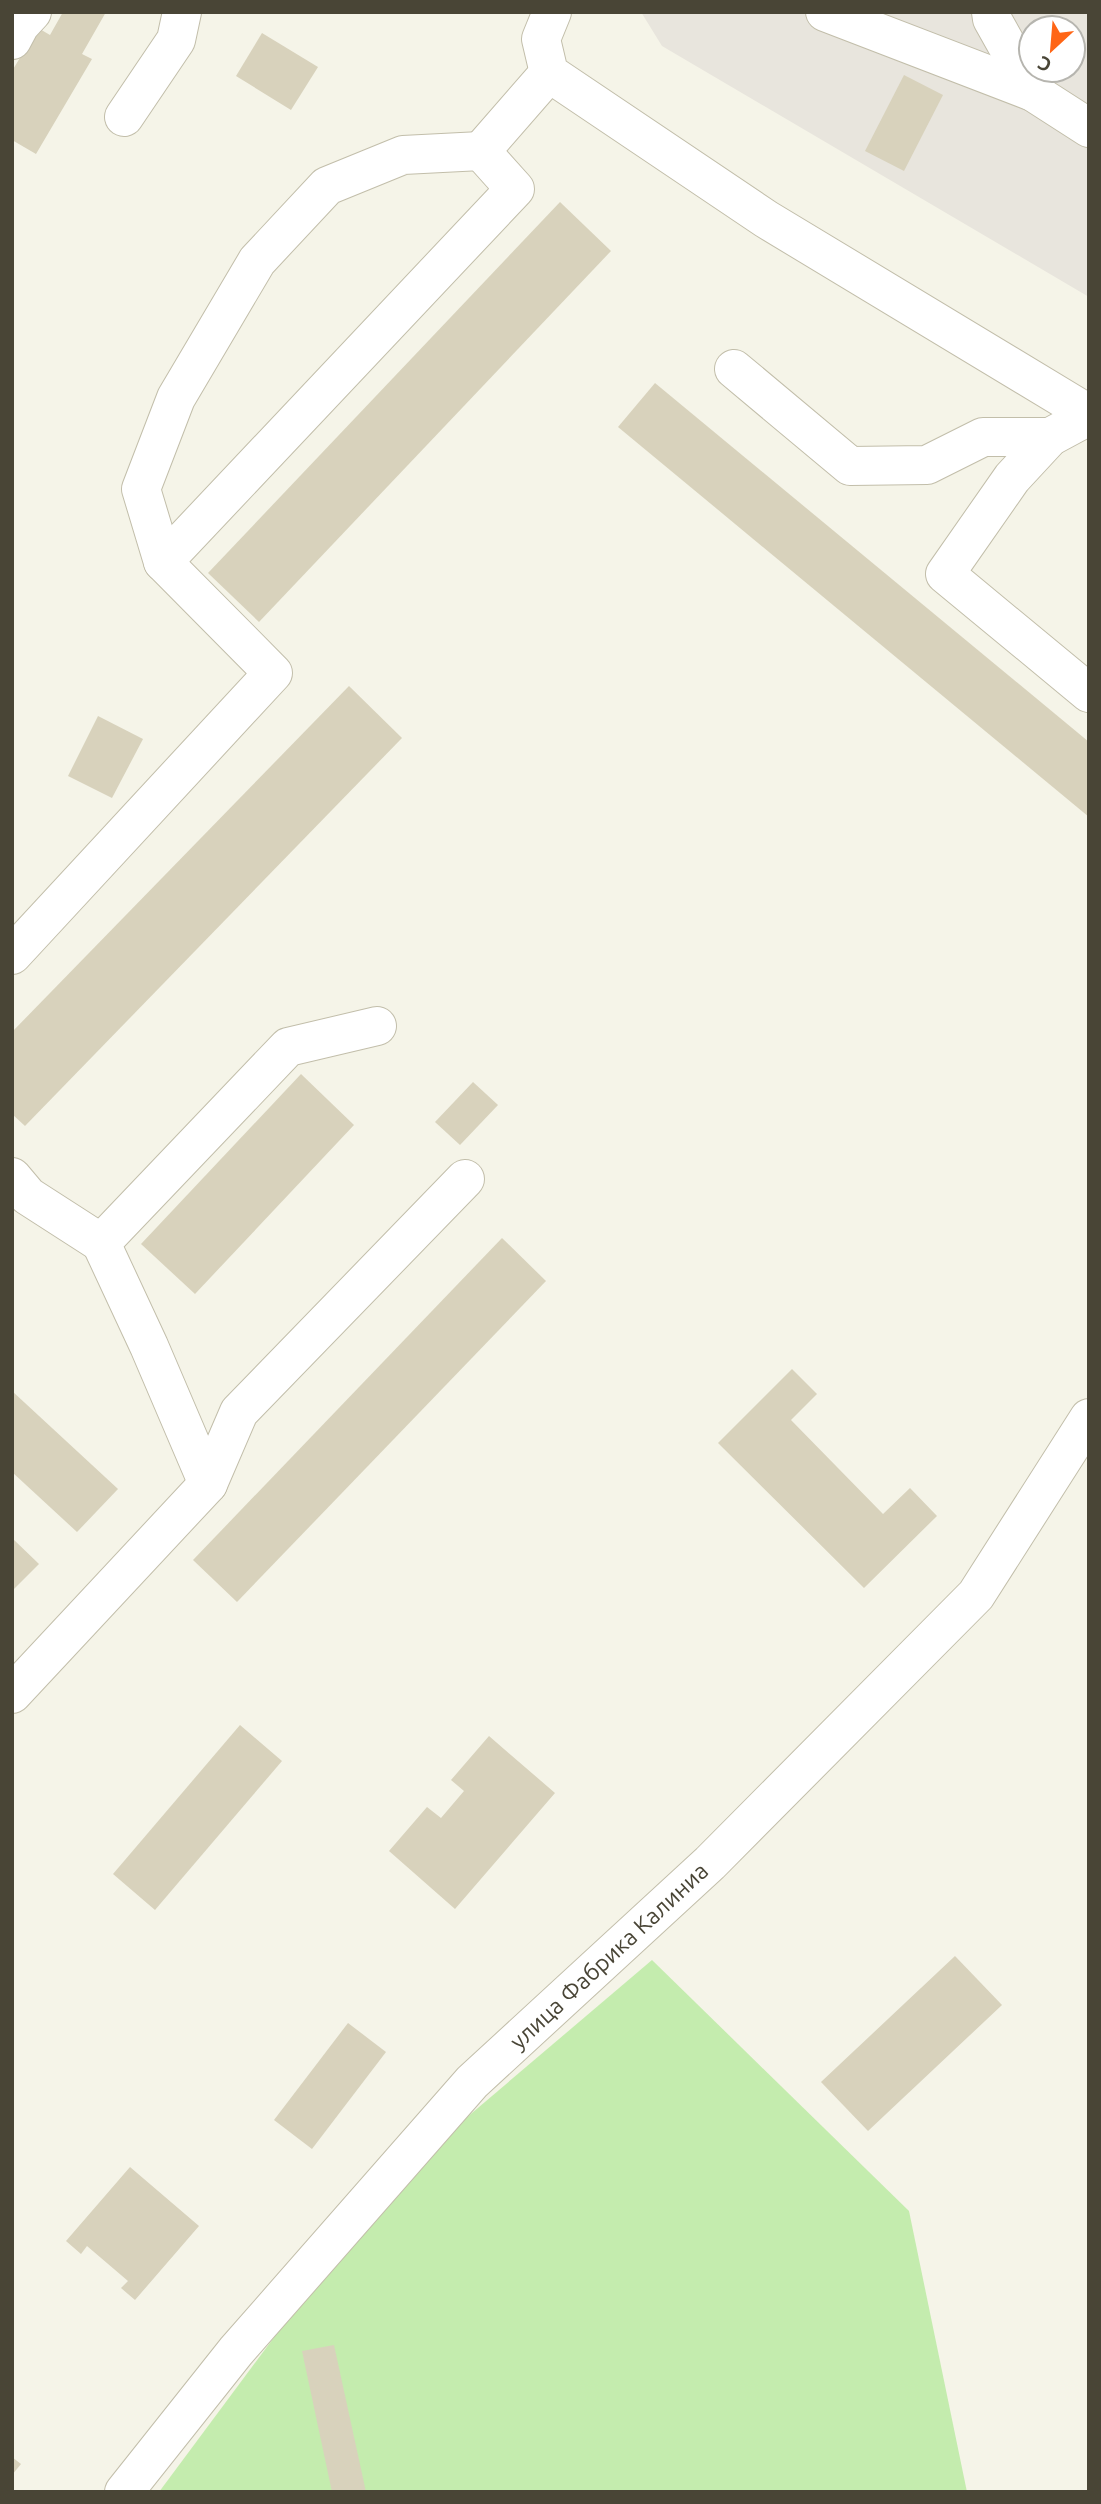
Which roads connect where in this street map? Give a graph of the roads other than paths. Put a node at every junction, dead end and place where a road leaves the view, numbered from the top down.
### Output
1 (32, 12) edge
2 (182, 12) edge
3 (825, 12) edge
4 (991, 12) edge
5 (541, 34) edge
6 (12, 40) edge
7 (1033, 92) junction
8 (124, 117) dead end
9 (1089, 128) edge
10 (481, 150) junction
11 (734, 369) dead end
12 (1089, 415) edge
13 (1050, 437) junction
14 (163, 562) junction
15 (1089, 693) edge
16 (12, 955) edge
17 (377, 1026) dead end
18 (12, 1177) edge
19 (465, 1179) dead end
20 (101, 1243) junction
21 (1089, 1418) edge
22 (208, 1484) junction
23 (12, 1694) edge
24 (124, 2492) edge

1 - 6 street
2 - 8 street
3 - 7 street
4 - 7 street
5 - 10 street
5 - 12 street
7 - 9 street
10 - 14 street
10 - 14 street
11 - 13 street
12 - 13 street
13 - 15 street
14 - 16 street
17 - 20 street
18 - 20 street
19 - 22 street
20 - 22 street
21 - 24 street, улица Фабрика Калиниа
22 - 23 street

